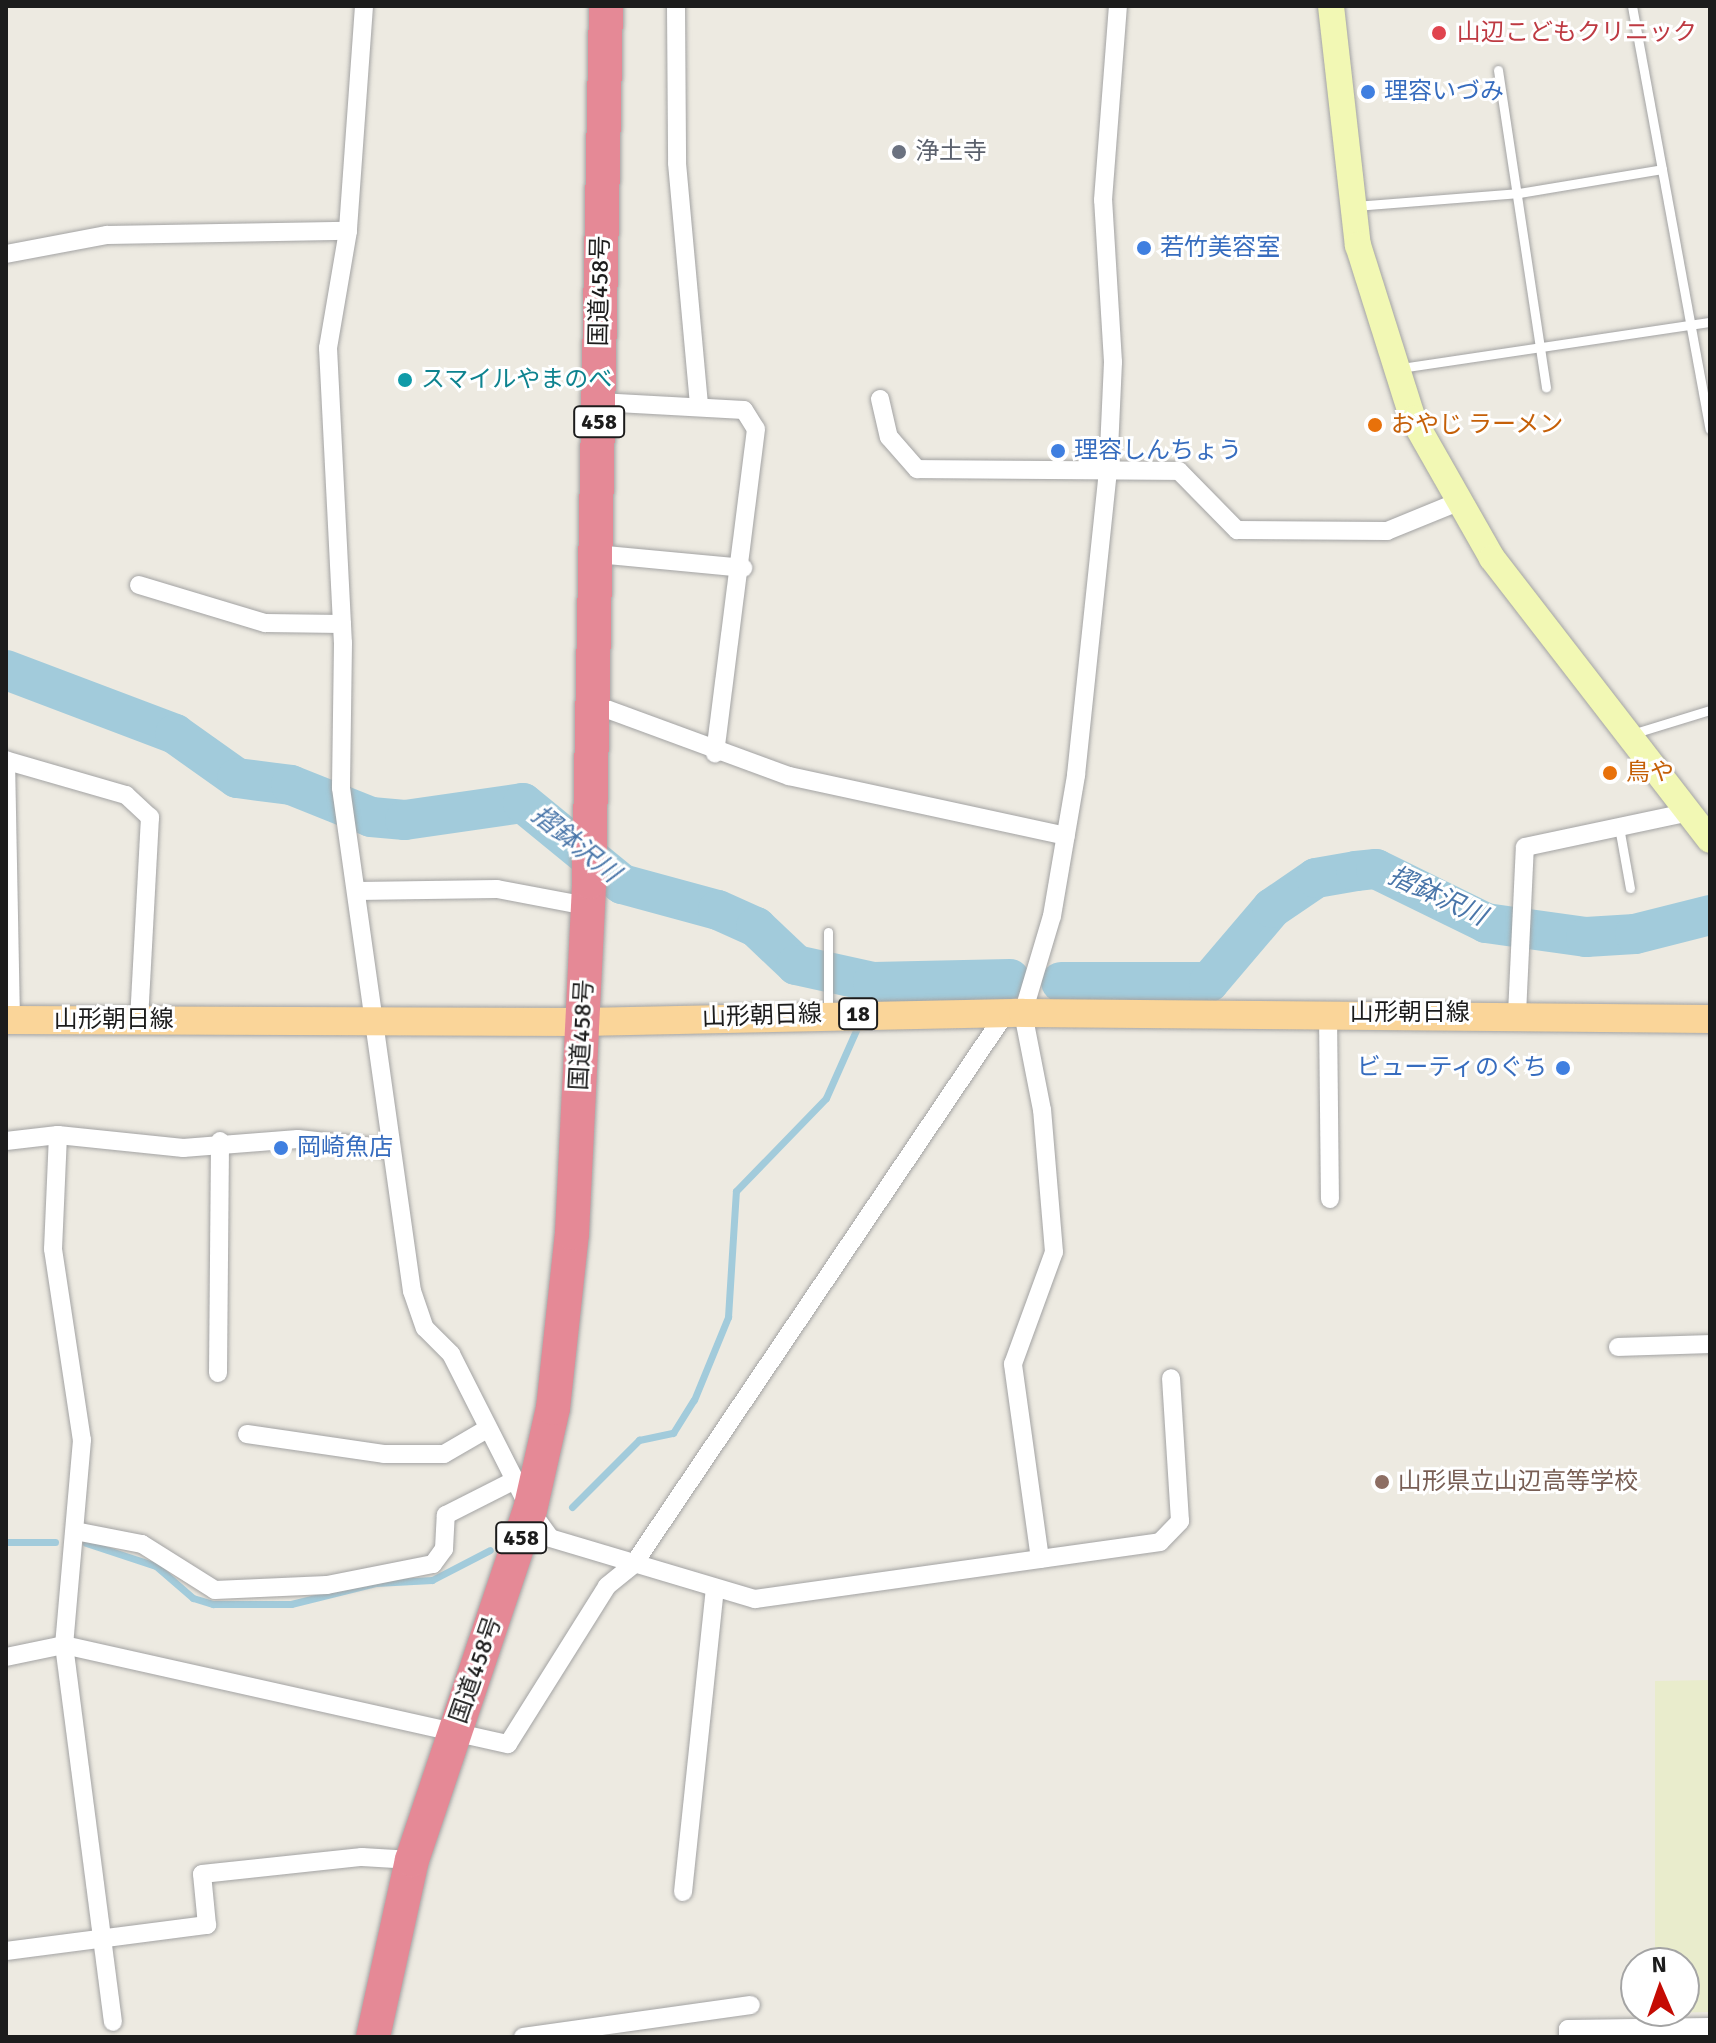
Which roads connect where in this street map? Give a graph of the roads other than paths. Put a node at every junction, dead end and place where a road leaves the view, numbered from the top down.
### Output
1 (364, 6) edge
2 (606, 6) edge
3 (676, 6) edge
4 (1118, 6) edge
5 (1331, 6) edge
6 (1632, 6) edge
7 (1498, 70) dead end
8 (1662, 169) junction
9 (1519, 193) junction
10 (1351, 207) junction
11 (348, 231) junction
12 (6, 254) edge
13 (1710, 322) edge
14 (1692, 325) junction
15 (1540, 350) junction
16 (1394, 369) junction
17 (1546, 387) dead end
18 (880, 399) dead end
19 (599, 402) junction
20 (699, 405) junction
21 (1710, 429) edge
22 (1108, 472) junction
23 (1458, 502) junction
24 (596, 554) junction
25 (743, 568) junction
26 (139, 585) dead end
27 (342, 624) junction
28 (593, 704) junction
29 (1710, 710) edge
30 (1629, 735) junction
31 (715, 753) junction
32 (7, 761) edge
33 (1689, 812) junction
34 (1619, 827) junction
35 (1066, 836) junction
36 (1710, 840) edge
37 (8, 847) edge
38 (1630, 888) dead end
39 (357, 891) junction
40 (588, 894) junction
41 (828, 932) dead end
42 (828, 1013) junction
43 (1014, 1013) junction
44 (1328, 1013) junction
45 (1517, 1014) junction
46 (1710, 1019) edge
47 (9, 1020) edge
48 (139, 1020) junction
49 (374, 1020) junction
50 (583, 1022) junction
51 (58, 1135) junction
52 (6, 1141) edge
53 (220, 1141) junction
54 (390, 1149) junction
55 (1330, 1199) dead end
56 (1710, 1344) edge
57 (1618, 1347) dead end
58 (218, 1373) dead end
59 (1171, 1378) dead end
60 (487, 1429) junction
61 (247, 1434) dead end
62 (513, 1481) junction
63 (530, 1510) junction
64 (75, 1531) junction
65 (1040, 1559) junction
66 (633, 1565) junction
67 (715, 1589) junction
68 (64, 1645) junction
69 (6, 1657) edge
70 (456, 1728) junction
71 (412, 1860) junction
72 (683, 1892) dead end
73 (101, 1939) junction
74 (6, 1951) edge
75 (751, 2005) dead end
76 (113, 2022) dead end
77 (1710, 2027) edge
78 (373, 2037) edge
79 (383, 2037) edge
80 (523, 2037) edge
81 (1568, 2037) edge

1 - 11 street
2 - 19 highway, 国道458号 / 458
3 - 20 street
4 - 22 street
5 - 10 street
6 - 8 lane
7 - 9 lane
8 - 9 lane
8 - 14 lane
9 - 10 lane
9 - 15 lane
10 - 16 street
11 - 12 street
11 - 27 street
13 - 14 lane
14 - 15 lane
14 - 21 lane
15 - 16 lane
15 - 17 lane
16 - 23 street
18 - 22 street
19 - 20 street
19 - 24 highway, 国道458号 / 458
20 - 25 street
22 - 23 street
22 - 35 street
23 - 30 street
24 - 25 street
24 - 28 highway, 国道458号 / 458
25 - 31 street
26 - 27 street
27 - 39 street
28 - 31 street
28 - 40 highway, 国道458号 / 458
29 - 30 lane
30 - 33 street
31 - 35 street
32 - 37 street
32 - 48 street
33 - 34 street
33 - 36 street
34 - 38 lane
34 - 45 street
35 - 43 street
37 - 47 street
39 - 40 street
39 - 49 street
40 - 50 highway, 国道458号 / 458
41 - 42 lane
42 - 43 main road, 山形朝日線 / 18
42 - 50 main road, 山形朝日線 / 18
43 - 44 main road, 山形朝日線 / 18
43 - 65 street
43 - 66 street
44 - 45 main road, 山形朝日線 / 18
44 - 55 street
45 - 46 main road, 山形朝日線 / 18
47 - 48 main road, 山形朝日線 / 18
48 - 49 main road, 山形朝日線 / 18
49 - 50 main road, 山形朝日線 / 18
49 - 54 street
50 - 63 highway, 国道458号 / 458
51 - 52 street
51 - 53 street
51 - 64 street
53 - 54 street
53 - 58 street
54 - 60 street
56 - 57 street
59 - 65 street
60 - 61 street
60 - 62 street
62 - 63 street
62 - 64 street
63 - 66 street
63 - 70 highway, 国道458号 / 458
64 - 68 street
65 - 67 street
66 - 67 street
66 - 70 street
67 - 72 street
68 - 69 street
68 - 70 street
68 - 73 street
70 - 71 highway, 国道458号 / 458
71 - 73 street
71 - 78 highway, 国道458号 / 458
73 - 74 street
73 - 76 street
75 - 80 street
77 - 81 street
78 - 79 street

